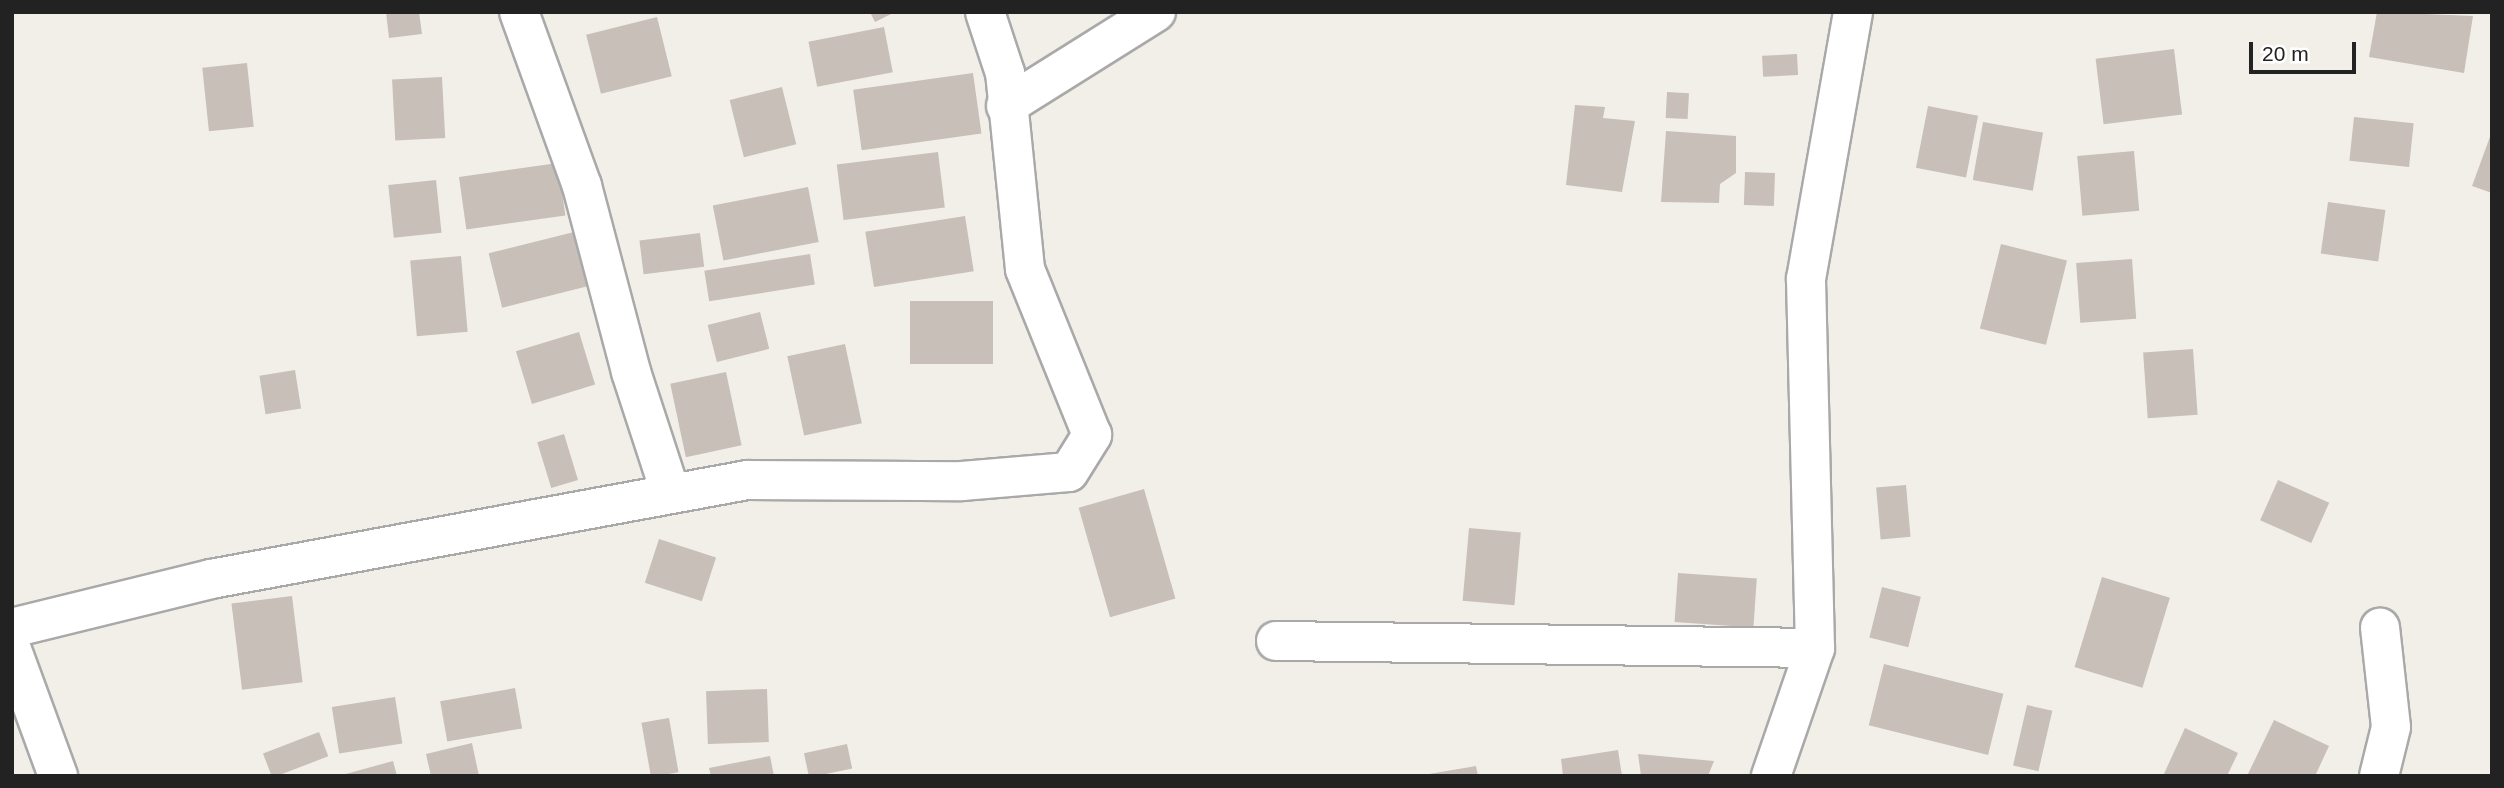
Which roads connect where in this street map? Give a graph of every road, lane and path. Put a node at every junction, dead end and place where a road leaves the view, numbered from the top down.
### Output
1 (520, 12) edge
2 (985, 12) edge
3 (1156, 12) edge
4 (1853, 12) edge
5 (1006, 106) junction
6 (670, 491) junction
7 (12, 628) edge
8 (2380, 628) dead end
9 (1276, 641) dead end
10 (1815, 648) junction
11 (12, 650) edge
12 (58, 776) edge
13 (1771, 776) edge
14 (2379, 776) edge

1 - 6 street
2 - 5 street
3 - 5 street
4 - 10 street
5 - 6 street
6 - 7 street
8 - 14 street
9 - 10 street
10 - 13 street
11 - 12 street

